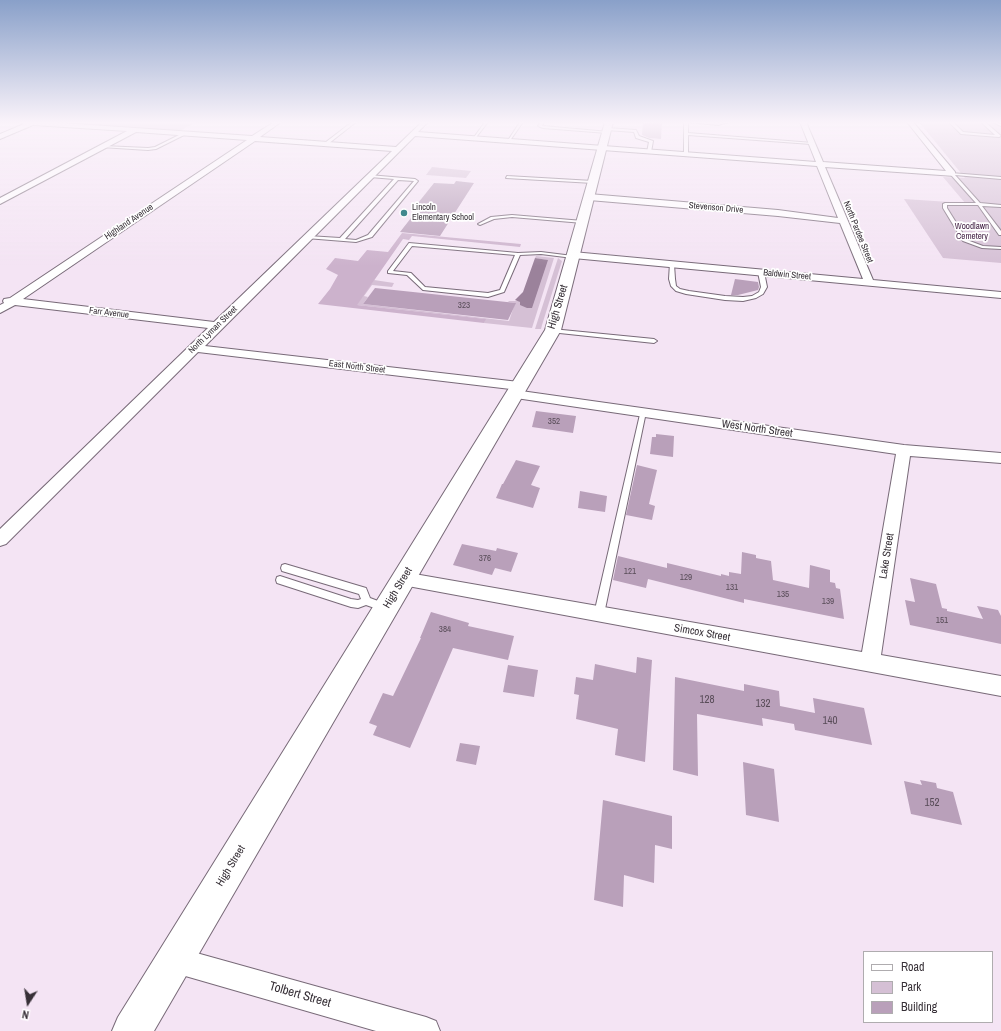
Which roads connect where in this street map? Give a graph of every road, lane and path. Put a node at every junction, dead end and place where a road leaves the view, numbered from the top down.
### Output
1 (59, 170) edge
2 (206, 170) edge
3 (376, 170) edge
4 (596, 170) edge
5 (822, 170) edge
6 (895, 170) edge
7 (949, 170) edge
8 (952, 174) junction
9 (370, 176) junction
10 (507, 177) dead end
11 (397, 178) junction
12 (1001, 178) edge
13 (591, 190) junction
14 (0, 201) edge
15 (979, 204) junction
16 (1001, 206) edge
17 (843, 221) junction
18 (583, 222) junction
19 (480, 224) dead end
20 (1001, 234) edge
21 (308, 237) junction
22 (341, 240) junction
23 (1001, 248) edge
24 (518, 254) junction
25 (573, 256) junction
26 (672, 264) junction
27 (761, 272) junction
28 (869, 282) junction
29 (1001, 295) edge
30 (0, 300) edge
31 (13, 302) junction
32 (0, 310) edge
33 (217, 326) junction
34 (552, 331) junction
35 (654, 341) dead end
36 (195, 348) junction
37 (517, 390) junction
38 (643, 412) junction
39 (904, 450) junction
40 (1001, 458) edge
41 (0, 539) edge
42 (285, 568) dead end
43 (403, 579) junction
44 (280, 580) dead end
45 (376, 604) junction
46 (599, 614) junction
47 (870, 663) junction
48 (1001, 686) edge
49 (175, 960) junction
50 (132, 1031) edge
51 (426, 1031) edge

1 - 14 street
2 - 31 street, Highland Avenue
3 - 9 street, North Lyman Street
4 - 13 main road, High Street
5 - 17 street, North Pardee Street
6 - 8 street
7 - 8 street
8 - 12 lane
8 - 15 lane
9 - 11 lane
9 - 21 street, North Lyman Street
10 - 13 lane
11 - 22 lane
11 - 22 lane
13 - 17 street, Stevenson Drive
13 - 18 main road, High Street
15 - 16 lane
15 - 20 lane
15 - 23 lane
17 - 28 street, North Pardee Street
18 - 19 lane
18 - 25 main road, High Street
21 - 22 lane
21 - 33 street, North Lyman Street
24 - 24 lane
24 - 25 lane
25 - 26 street, Baldwin Street
25 - 34 main road, High Street
26 - 27 street, Baldwin Street
26 - 27 lane
27 - 28 street, Baldwin Street
28 - 29 street, Baldwin Street
30 - 31 street, Farr Avenue
31 - 32 street, Highland Avenue
31 - 33 street, Farr Avenue
33 - 36 street, North Lyman Street
34 - 35 lane
34 - 37 main road, High Street
36 - 37 street, East North Street
36 - 41 street, North Lyman Street
37 - 38 street, West North Street
37 - 43 main road, High Street
38 - 39 street, West North Street
38 - 46 lane
39 - 40 street, West North Street
39 - 47 street, Lake Street
42 - 45 lane
43 - 45 main road, High Street
43 - 46 street, Simcox Street
44 - 45 lane
45 - 49 main road, High Street
46 - 47 street, Simcox Street
47 - 48 street, Simcox Street
49 - 50 main road, High Street
49 - 51 street, Tolbert Street

